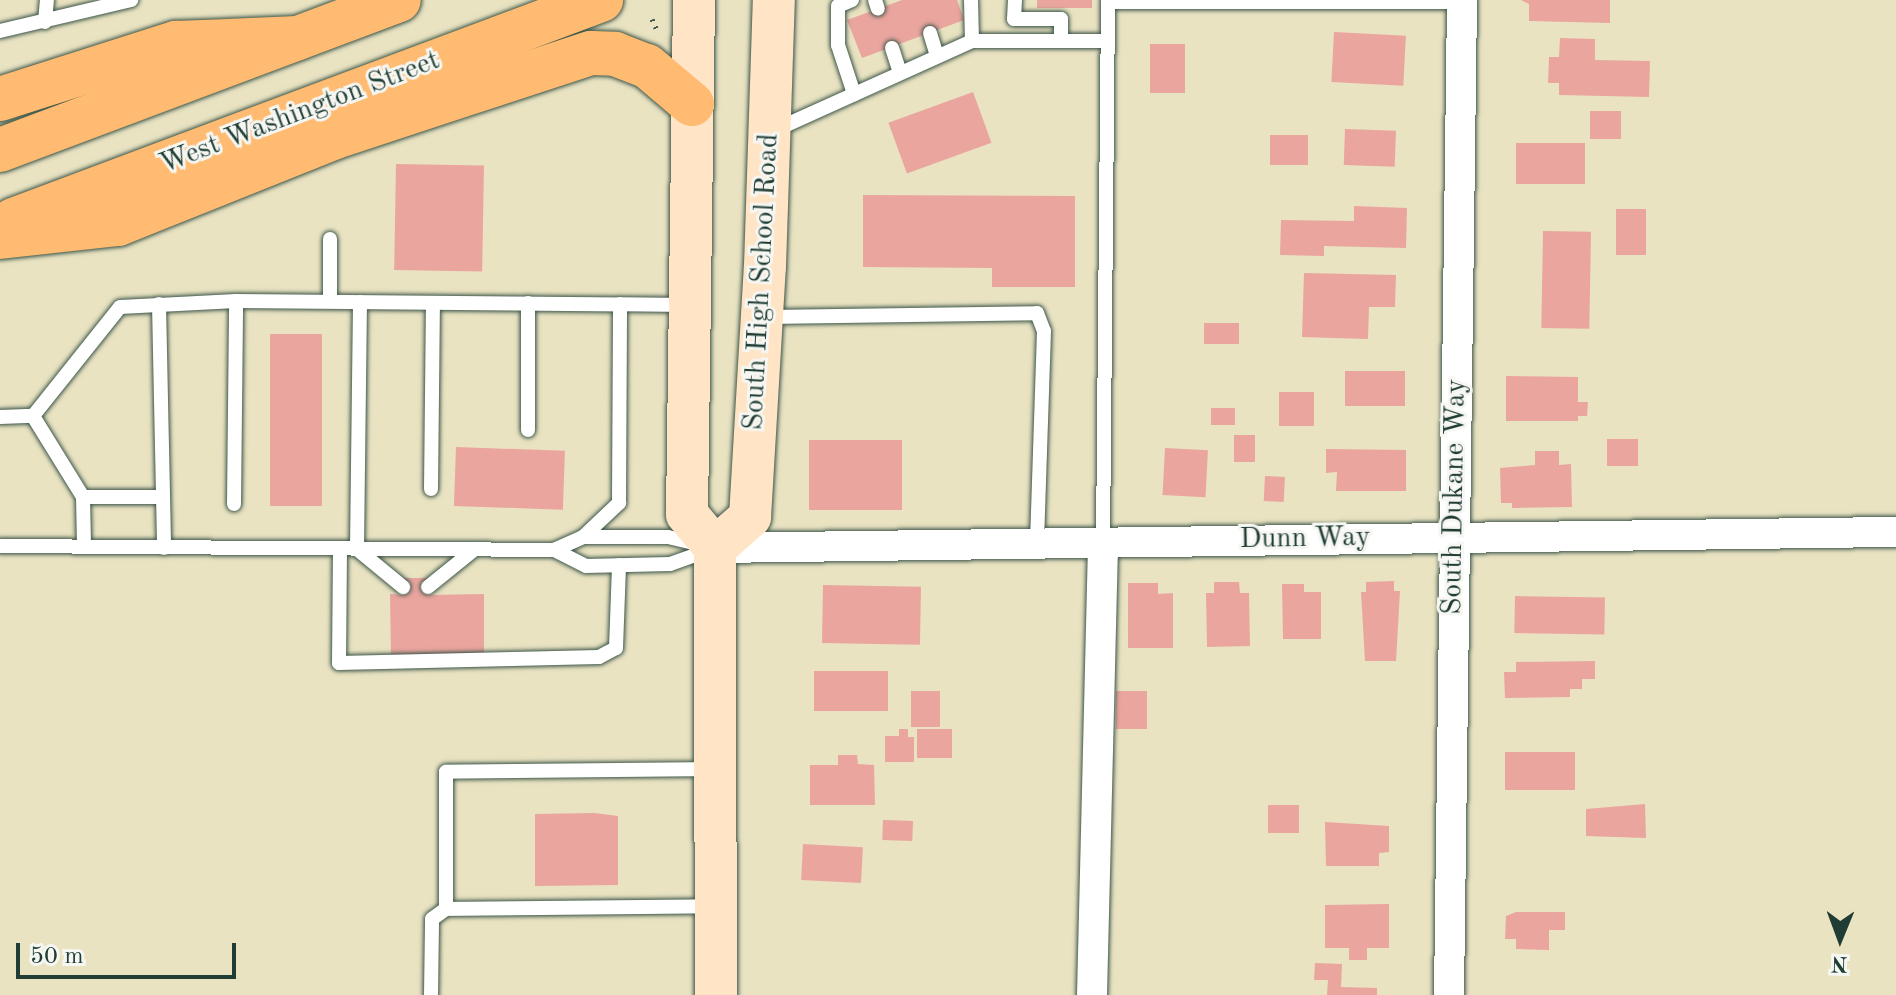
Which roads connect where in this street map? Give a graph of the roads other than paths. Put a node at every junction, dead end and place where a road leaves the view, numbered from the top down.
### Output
1 (47, 0) edge
2 (131, 0) edge
3 (399, 0) edge
4 (601, 0) edge
5 (694, 0) edge
6 (774, 0) edge
7 (852, 0) edge
8 (971, 0) edge
9 (1015, 0) edge
10 (1108, 1) edge
11 (1462, 1) edge
12 (45, 22) junction
13 (0, 31) edge
14 (930, 33) dead end
15 (298, 38) junction
16 (972, 41) junction
17 (1061, 41) junction
18 (1107, 41) junction
19 (892, 48) dead end
20 (937, 56) junction
21 (900, 73) junction
22 (854, 94) junction
23 (0, 99) edge
24 (692, 104) junction
25 (769, 132) junction
26 (0, 150) edge
27 (0, 225) edge
28 (0, 237) edge
29 (330, 239) dead end
30 (236, 301) junction
31 (330, 301) junction
32 (360, 302) junction
33 (433, 303) junction
34 (528, 303) junction
35 (159, 304) junction
36 (620, 304) junction
37 (688, 305) junction
38 (762, 317) junction
39 (33, 416) junction
40 (0, 417) edge
41 (528, 430) dead end
42 (431, 489) dead end
43 (83, 497) junction
44 (163, 497) junction
45 (234, 504) dead end
46 (1896, 532) edge
47 (583, 537) junction
48 (1454, 537) junction
49 (1103, 542) junction
50 (1037, 544) junction
51 (0, 546) edge
52 (84, 546) junction
53 (164, 548) junction
54 (715, 548) junction
55 (340, 549) junction
56 (357, 549) junction
57 (475, 549) junction
58 (554, 550) junction
59 (619, 565) junction
60 (403, 587) dead end
61 (428, 587) dead end
62 (715, 769) junction
63 (715, 906) junction
64 (446, 909) junction
65 (431, 995) edge
66 (716, 995) edge
67 (1092, 995) edge
68 (1449, 995) edge

1 - 12 lane
2 - 12 lane
3 - 15 main road
4 - 27 main road, West Washington Street
5 - 24 street
6 - 25 street, South High School Road
7 - 22 lane
8 - 16 lane
9 - 17 lane
10 - 11 lane
10 - 18 lane
11 - 48 street, South Dukane Way
12 - 13 lane
14 - 20 lane
15 - 23 main road
15 - 26 main road
16 - 17 lane
16 - 20 lane
17 - 18 lane
18 - 49 lane
19 - 21 lane
20 - 21 lane
21 - 22 lane
22 - 25 lane
24 - 28 main road
24 - 37 street
25 - 38 street, South High School Road
29 - 31 lane
30 - 31 lane
30 - 35 lane
30 - 45 lane
31 - 32 lane
32 - 33 lane
32 - 56 lane
33 - 34 lane
33 - 42 lane
34 - 36 lane
34 - 41 lane
35 - 39 lane
35 - 44 lane
36 - 37 lane
36 - 47 lane
37 - 54 street
38 - 50 lane
38 - 54 street, South High School Road
39 - 40 lane
39 - 43 lane
43 - 44 lane
43 - 52 lane
44 - 53 lane
46 - 48 street, Dunn Way
47 - 54 lane
47 - 58 lane
48 - 49 street, Dunn Way
48 - 68 street, South Dukane Way
49 - 50 street, Dunn Way
49 - 67 street
50 - 54 street, Dunn Way
51 - 52 lane
52 - 53 lane
53 - 55 lane
54 - 59 lane
54 - 62 street
55 - 56 lane
55 - 59 lane
56 - 57 lane
56 - 60 lane
57 - 58 lane
57 - 61 lane
58 - 59 lane
62 - 63 street
62 - 64 lane
63 - 64 lane
63 - 66 street
64 - 65 lane

